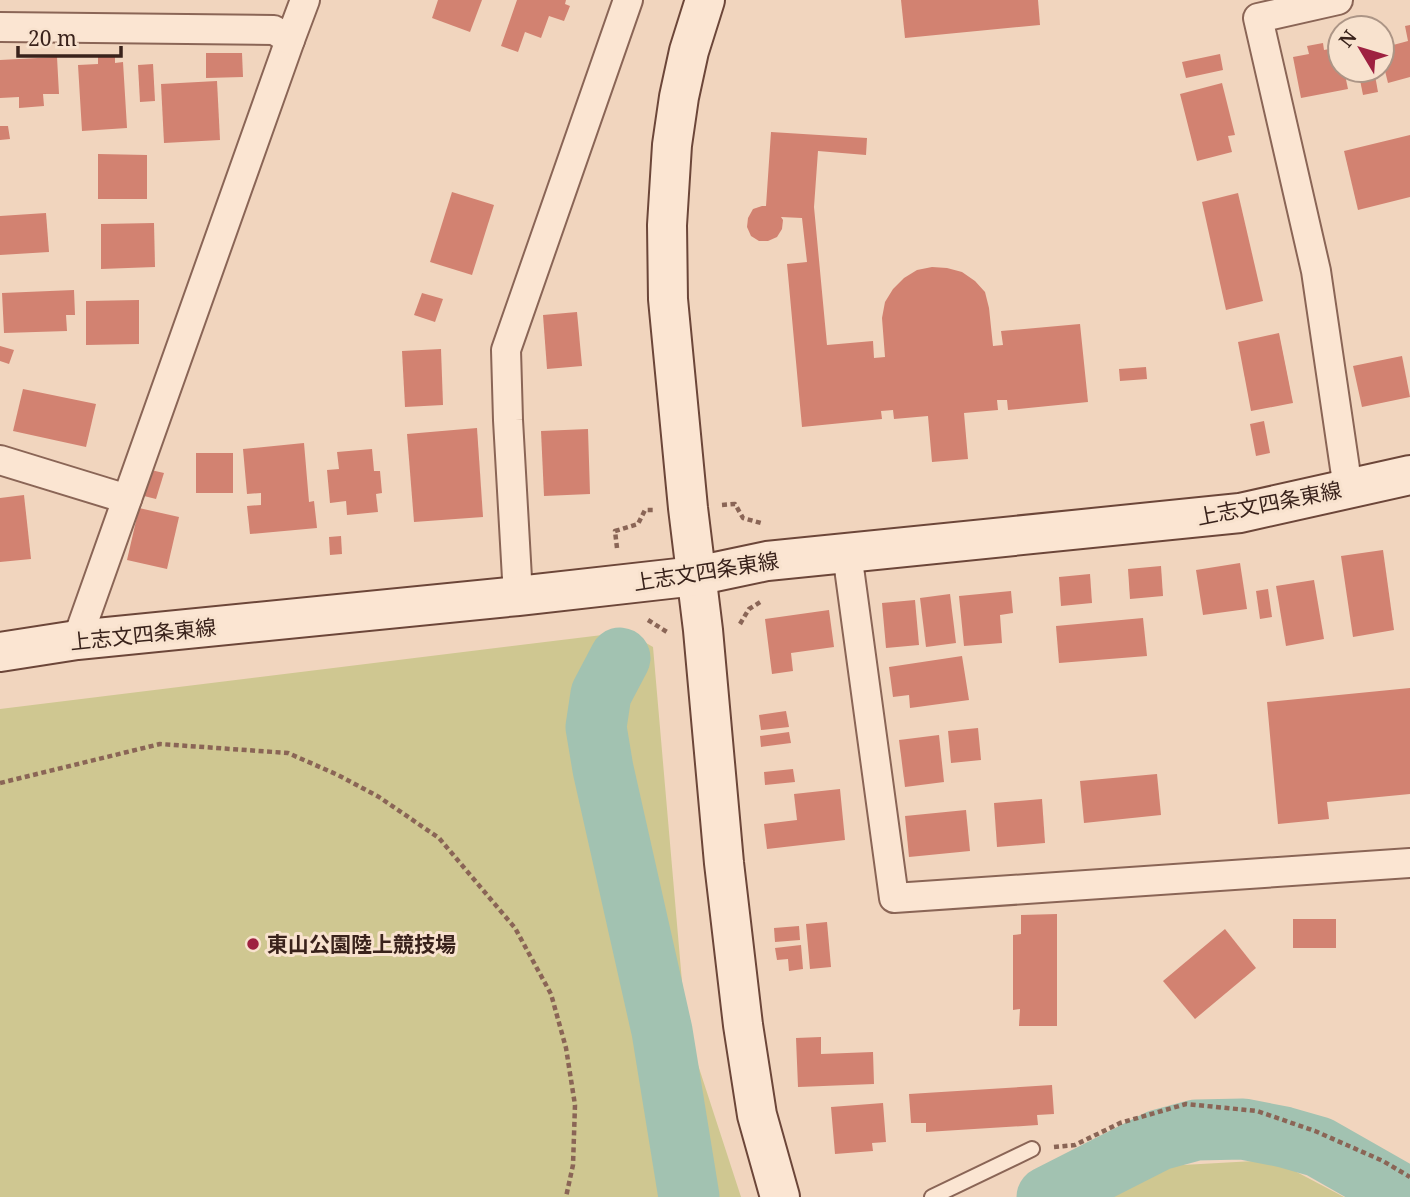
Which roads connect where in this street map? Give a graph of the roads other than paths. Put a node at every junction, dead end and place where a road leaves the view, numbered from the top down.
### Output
1 (305, 0) edge
2 (628, 0) edge
3 (1338, 0) edge
4 (702, 1) edge
5 (1256, 9) edge
6 (0, 27) edge
7 (290, 40) junction
8 (0, 460) edge
9 (1410, 475) edge
10 (1348, 489) junction
11 (127, 499) junction
12 (847, 553) junction
13 (696, 576) junction
14 (518, 596) junction
15 (77, 640) junction
16 (0, 652) edge
17 (1410, 863) edge
18 (1032, 1149) road end
19 (780, 1197) edge
20 (932, 1197) edge

1 - 7 street
2 - 14 street
3 - 5 street
4 - 13 main road
5 - 10 street
6 - 7 street
7 - 11 street
8 - 11 street
9 - 10 main road, 上志文四条東線
10 - 12 main road, 上志文四条東線
11 - 15 street
12 - 13 main road, 上志文四条東線
12 - 17 street
13 - 14 main road, 上志文四条東線
13 - 19 main road
14 - 15 main road, 上志文四条東線
15 - 16 main road, 上志文四条東線
18 - 20 lane

